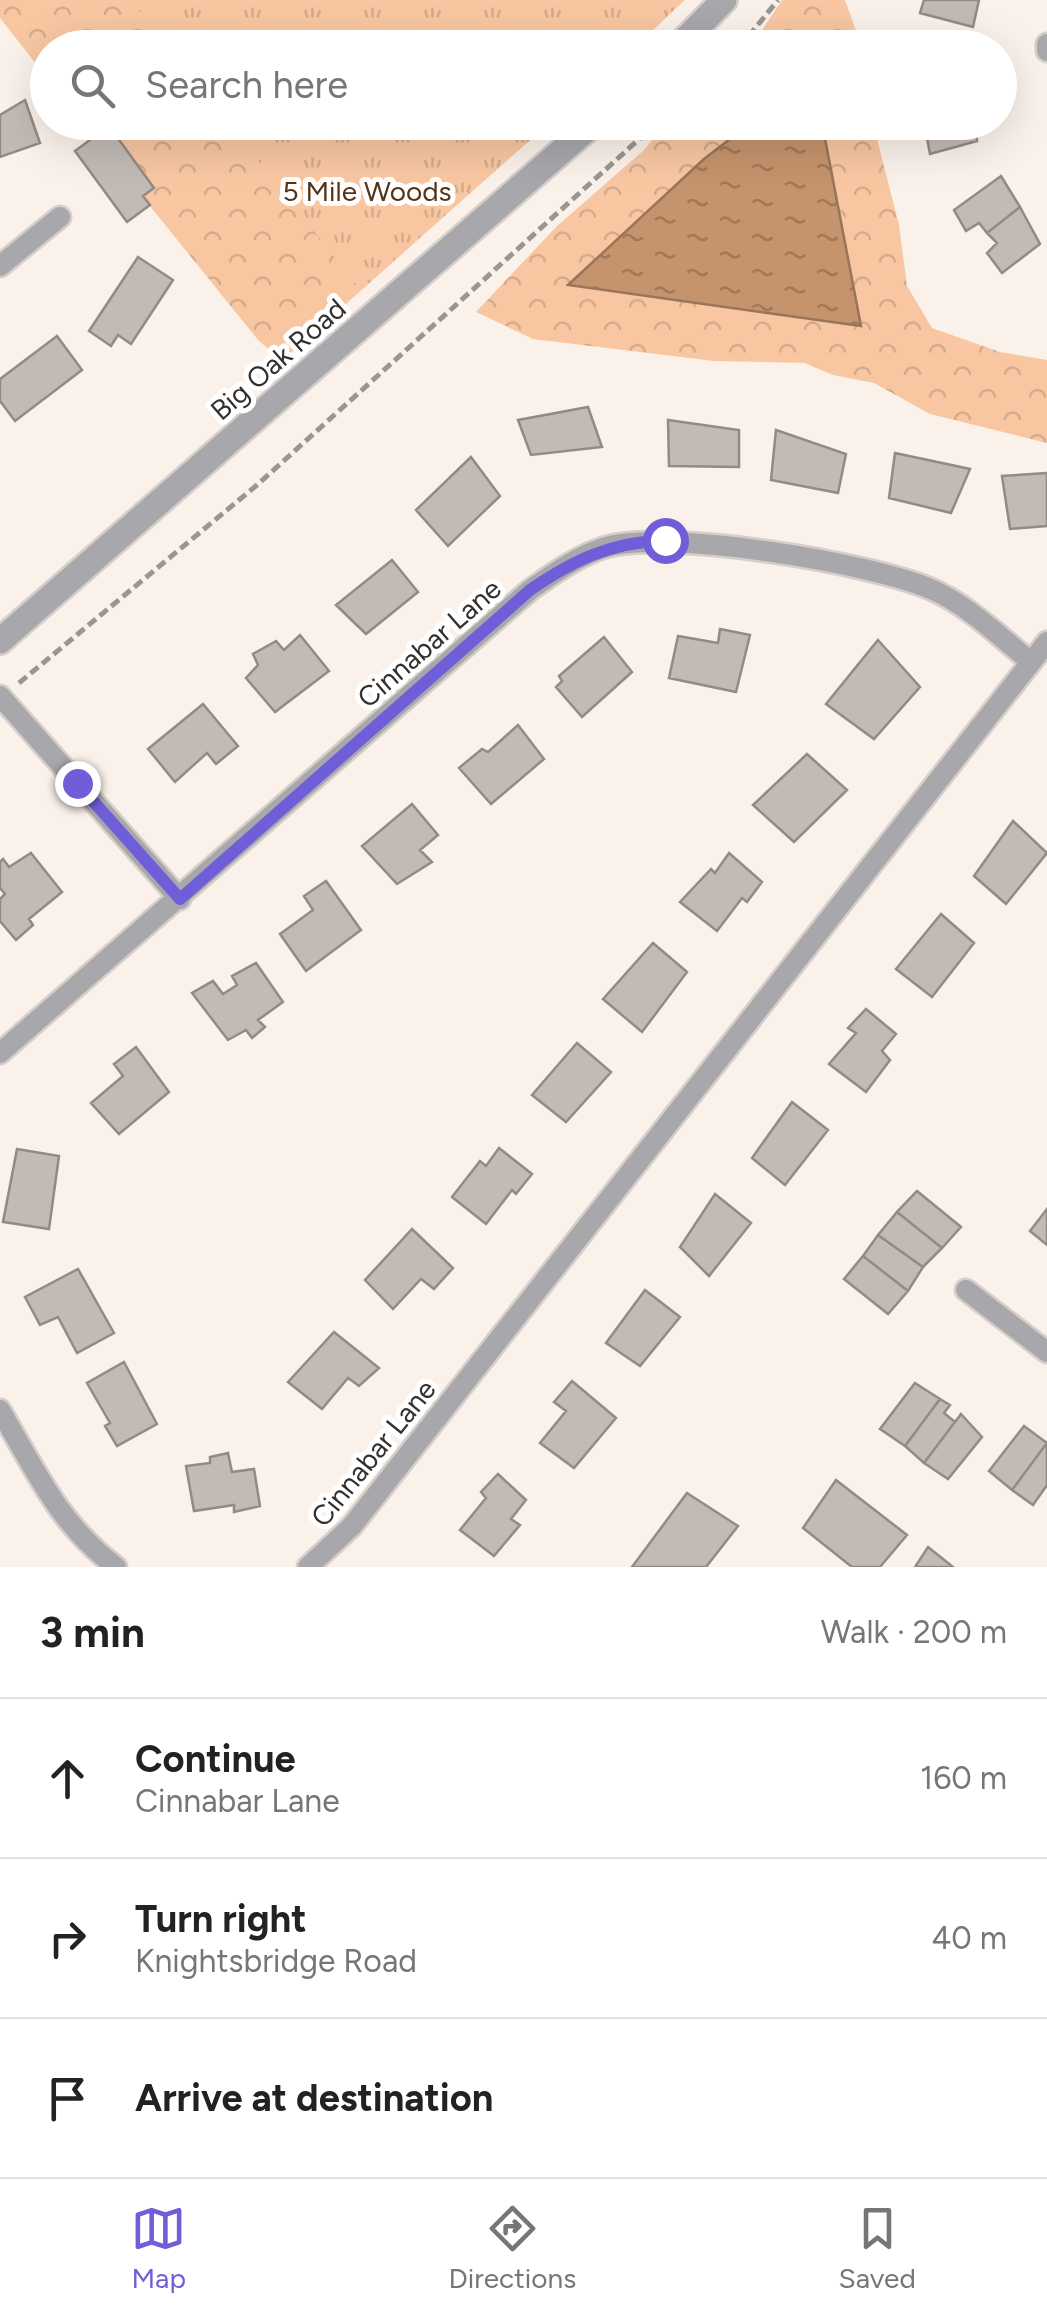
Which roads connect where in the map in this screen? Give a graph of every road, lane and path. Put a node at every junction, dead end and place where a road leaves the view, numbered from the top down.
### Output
1 (724, 0) edge
2 (778, 0) edge
3 (695, 30) edge
4 (754, 30) edge
5 (574, 140) edge
6 (638, 140) edge
7 (60, 217) dead end
8 (0, 266) edge
9 (0, 641) edge
10 (1047, 642) edge
11 (1031, 662) junction
12 (0, 696) edge
13 (180, 899) junction
14 (0, 1053) edge
15 (966, 1290) dead end
16 (1047, 1352) edge
17 (0, 1410) edge
18 (116, 1567) edge
19 (308, 1567) edge

1 - 3 street
2 - 4 path
5 - 9 street, Big Oak Road
6 - 12 path
7 - 8 street
10 - 11 street, Cinnabar Lane
11 - 13 street, Cinnabar Lane
11 - 19 street, Cinnabar Lane
12 - 13 street
13 - 14 street, Cinnabar Lane
15 - 16 street
17 - 18 street

